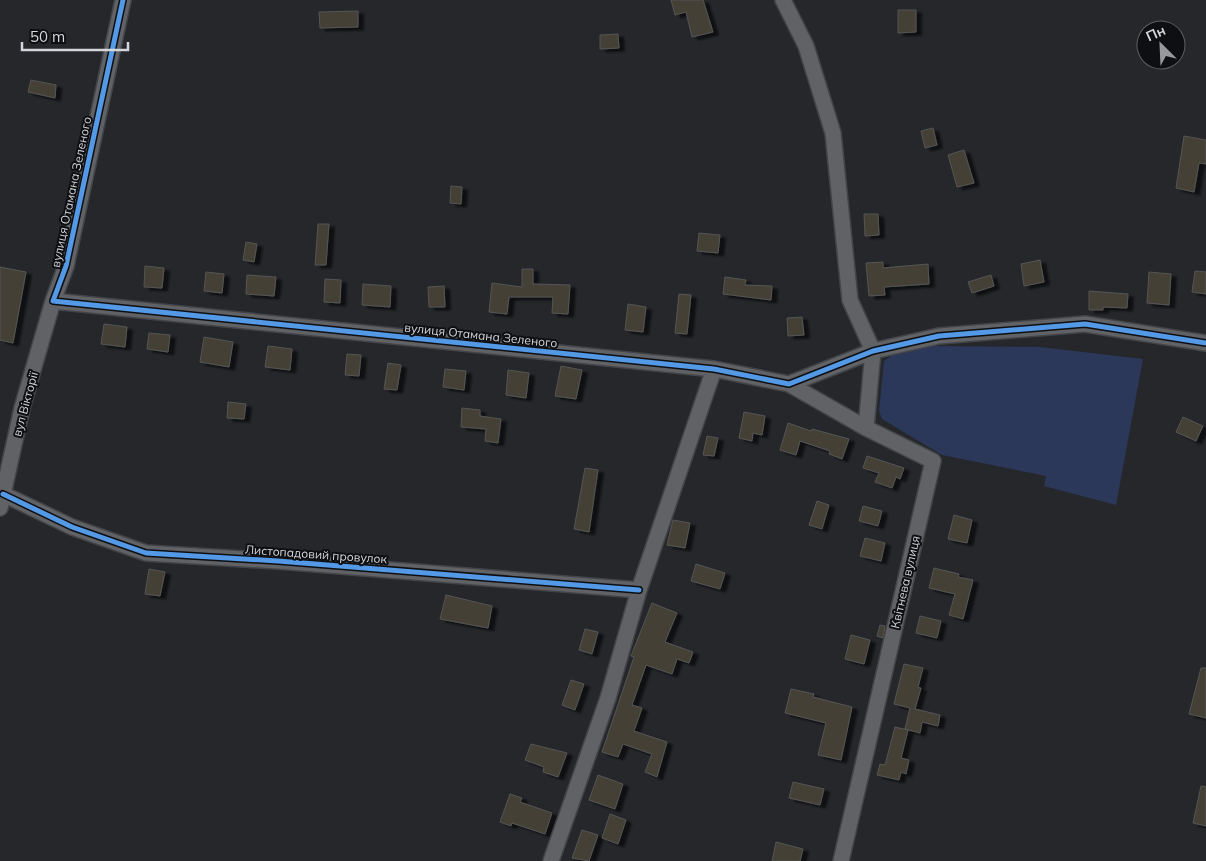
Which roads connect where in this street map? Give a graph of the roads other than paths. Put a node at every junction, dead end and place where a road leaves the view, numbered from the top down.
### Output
1 (123, 0) edge
2 (783, 0) edge
3 (53, 301) junction
4 (1206, 343) edge
5 (873, 351) junction
6 (714, 369) junction
7 (789, 384) junction
8 (866, 428) junction
9 (2, 501) edge
10 (639, 590) junction
11 (551, 861) edge
12 (841, 861) edge

1 - 3 street, вулиця Отамана Зеленого
2 - 5 street
3 - 6 street, вулиця Отамана Зеленого
3 - 9 street, вул Вікторії
4 - 5 street
5 - 7 street
5 - 8 street
6 - 7 street, вулиця Отамана Зеленого
6 - 10 street
7 - 8 street, Квітнева вулиця
8 - 12 street, Квітнева вулиця
9 - 10 street, Листопадовий провулок
10 - 11 street

